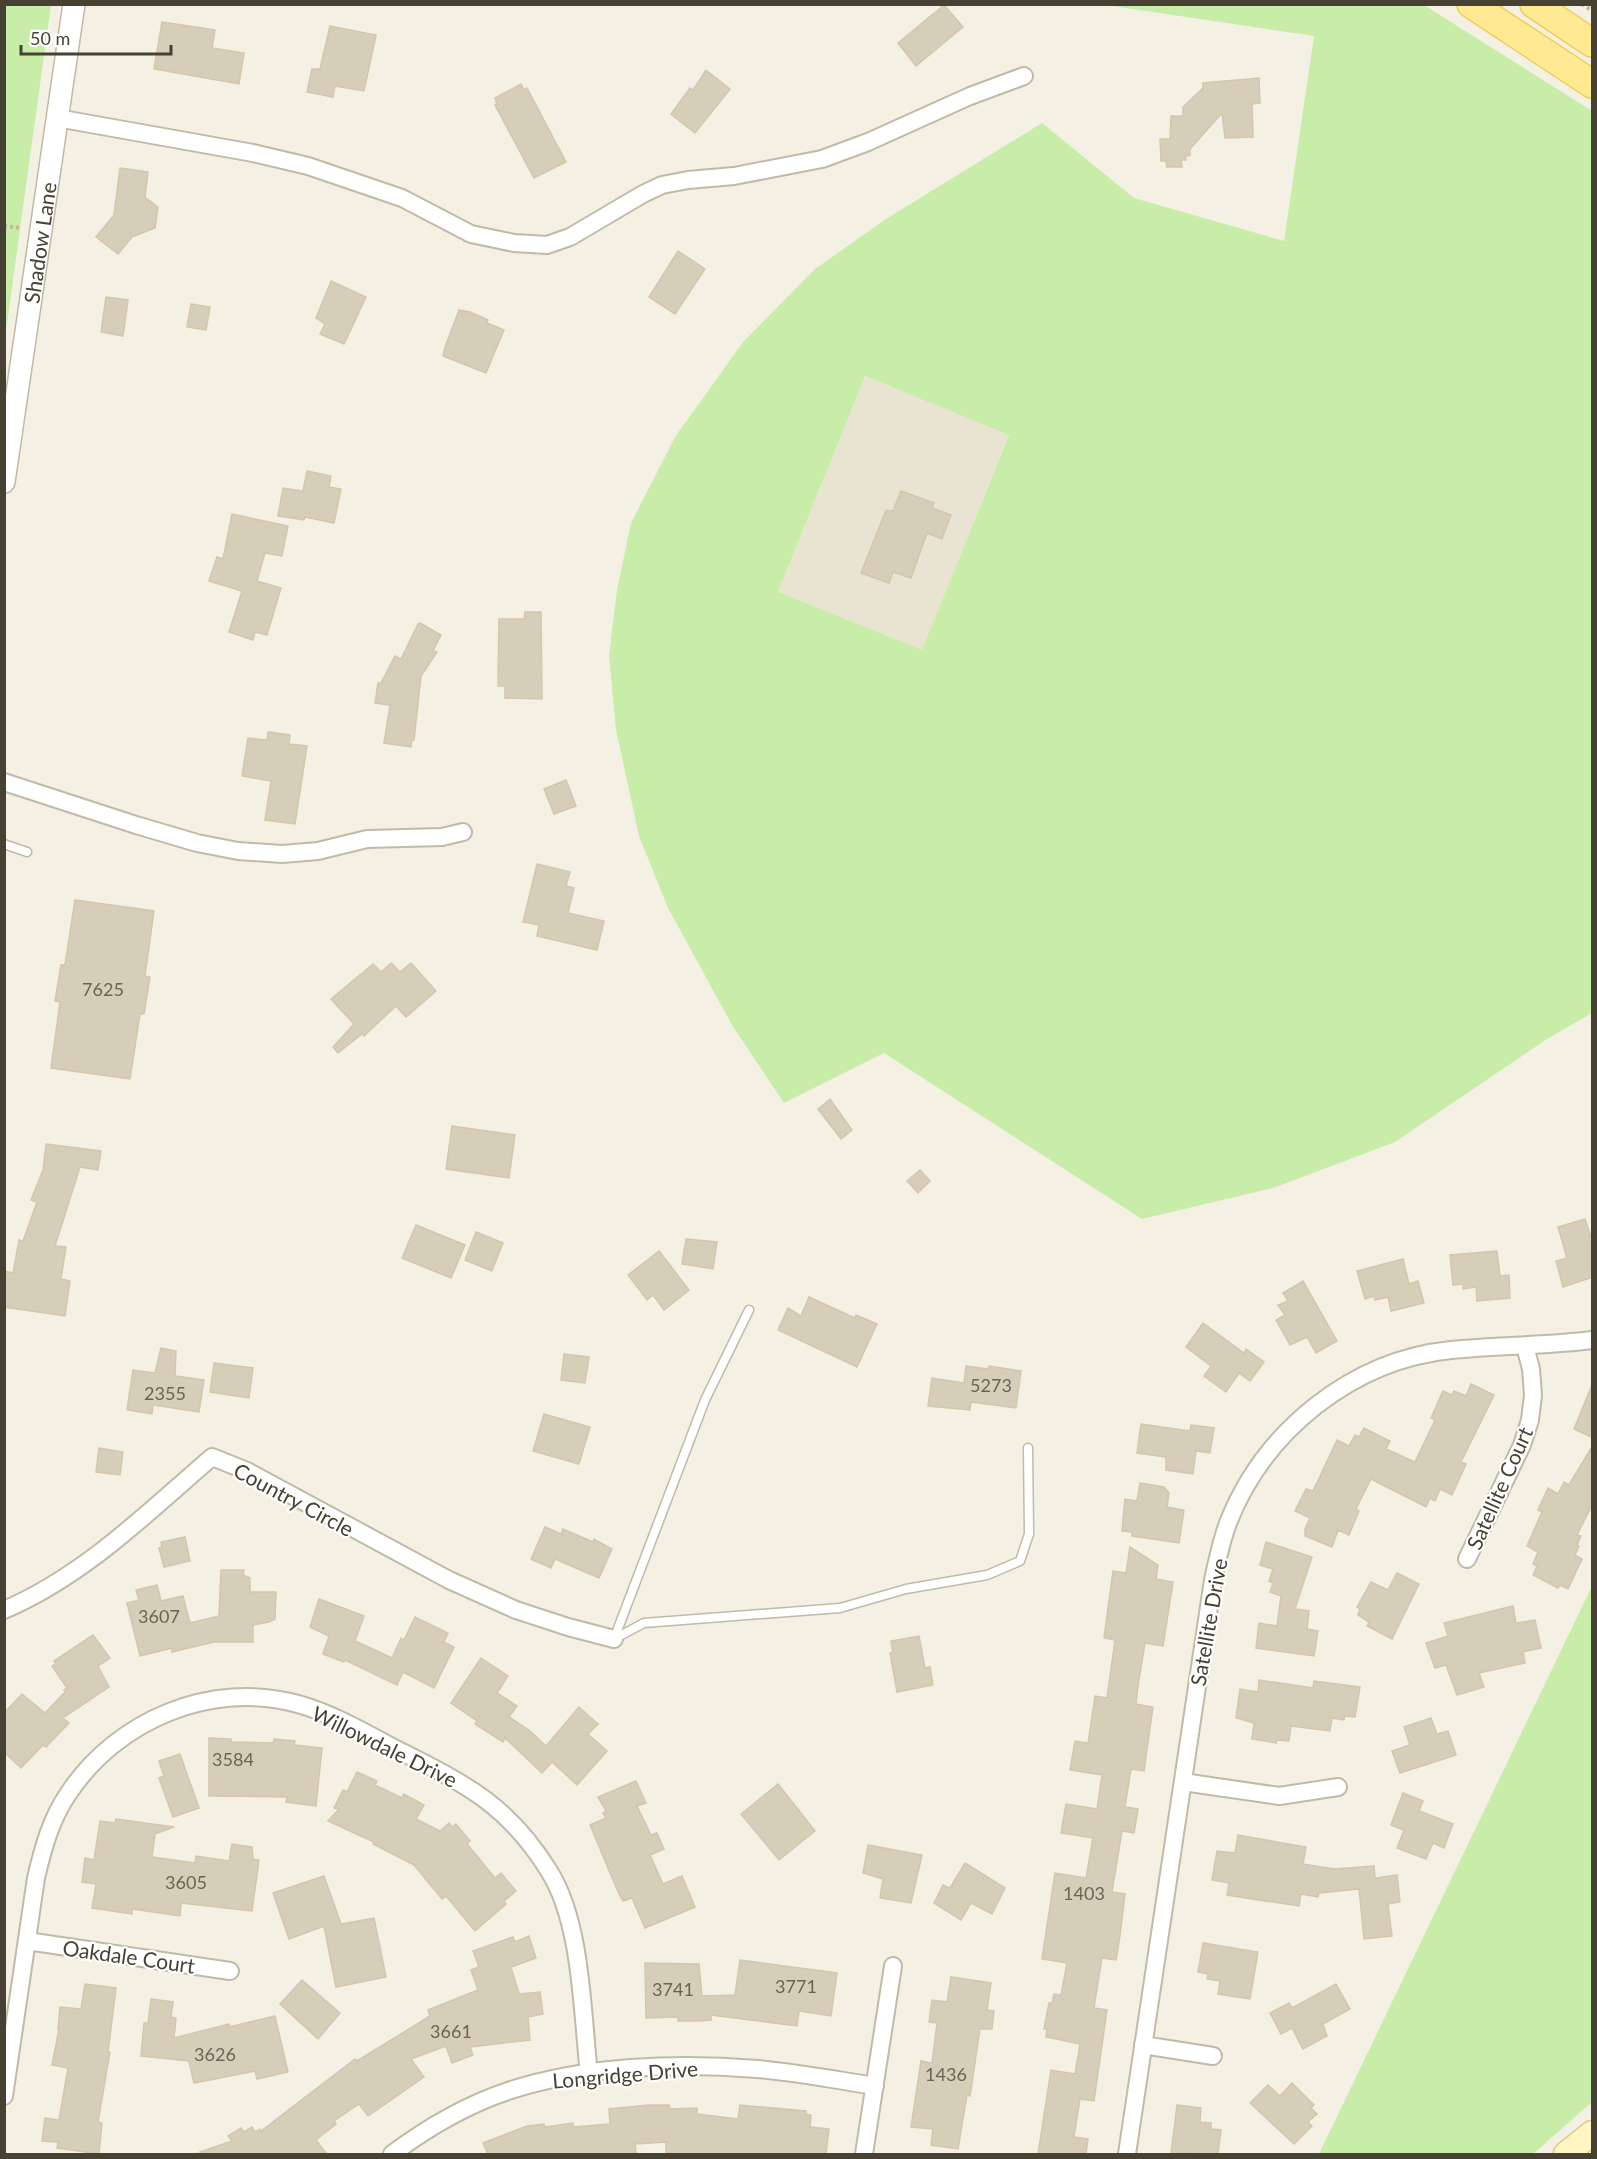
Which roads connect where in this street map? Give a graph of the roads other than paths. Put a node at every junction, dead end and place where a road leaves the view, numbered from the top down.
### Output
1 (74, 4) edge
2 (1471, 4) edge
3 (1534, 4) edge
4 (1593, 44) edge
5 (1024, 76) dead end
6 (1593, 84) edge
7 (57, 118) junction
8 (4, 482) edge
9 (4, 782) edge
10 (463, 832) dead end
11 (4, 844) edge
12 (27, 852) dead end
13 (749, 1310) dead end
14 (1593, 1340) edge
15 (1525, 1346) junction
16 (1028, 1448) dead end
17 (1467, 1560) dead end
18 (4, 1610) edge
19 (614, 1639) junction
20 (1183, 1782) junction
21 (1338, 1787) dead end
22 (27, 1941) junction
23 (892, 1966) dead end
24 (230, 1971) dead end
25 (1143, 2045) junction
26 (1213, 2056) dead end
27 (589, 2074) junction
28 (875, 2085) junction
29 (4, 2096) edge
30 (1593, 2133) edge
31 (392, 2154) edge
32 (864, 2154) edge
33 (1127, 2154) edge
34 (1566, 2154) edge

1 - 7 street, Shadow Lane
2 - 6 main road
3 - 4 main road
5 - 7 street
7 - 8 street, Shadow Lane
9 - 10 street
11 - 12 lane
13 - 19 lane
14 - 15 street, Satellite Drive
15 - 17 street, Satellite Court
15 - 20 street, Satellite Drive
16 - 19 lane
18 - 19 street, Country Circle
20 - 21 street
20 - 25 street, Satellite Drive
22 - 24 street, Oakdale Court
22 - 27 street, Willowdale Drive
22 - 29 street, Willowdale Drive
23 - 28 street
25 - 26 street
25 - 33 street, Satellite Drive
27 - 28 street, Longridge Drive
27 - 31 street, Longridge Drive
28 - 32 street
30 - 34 main road

